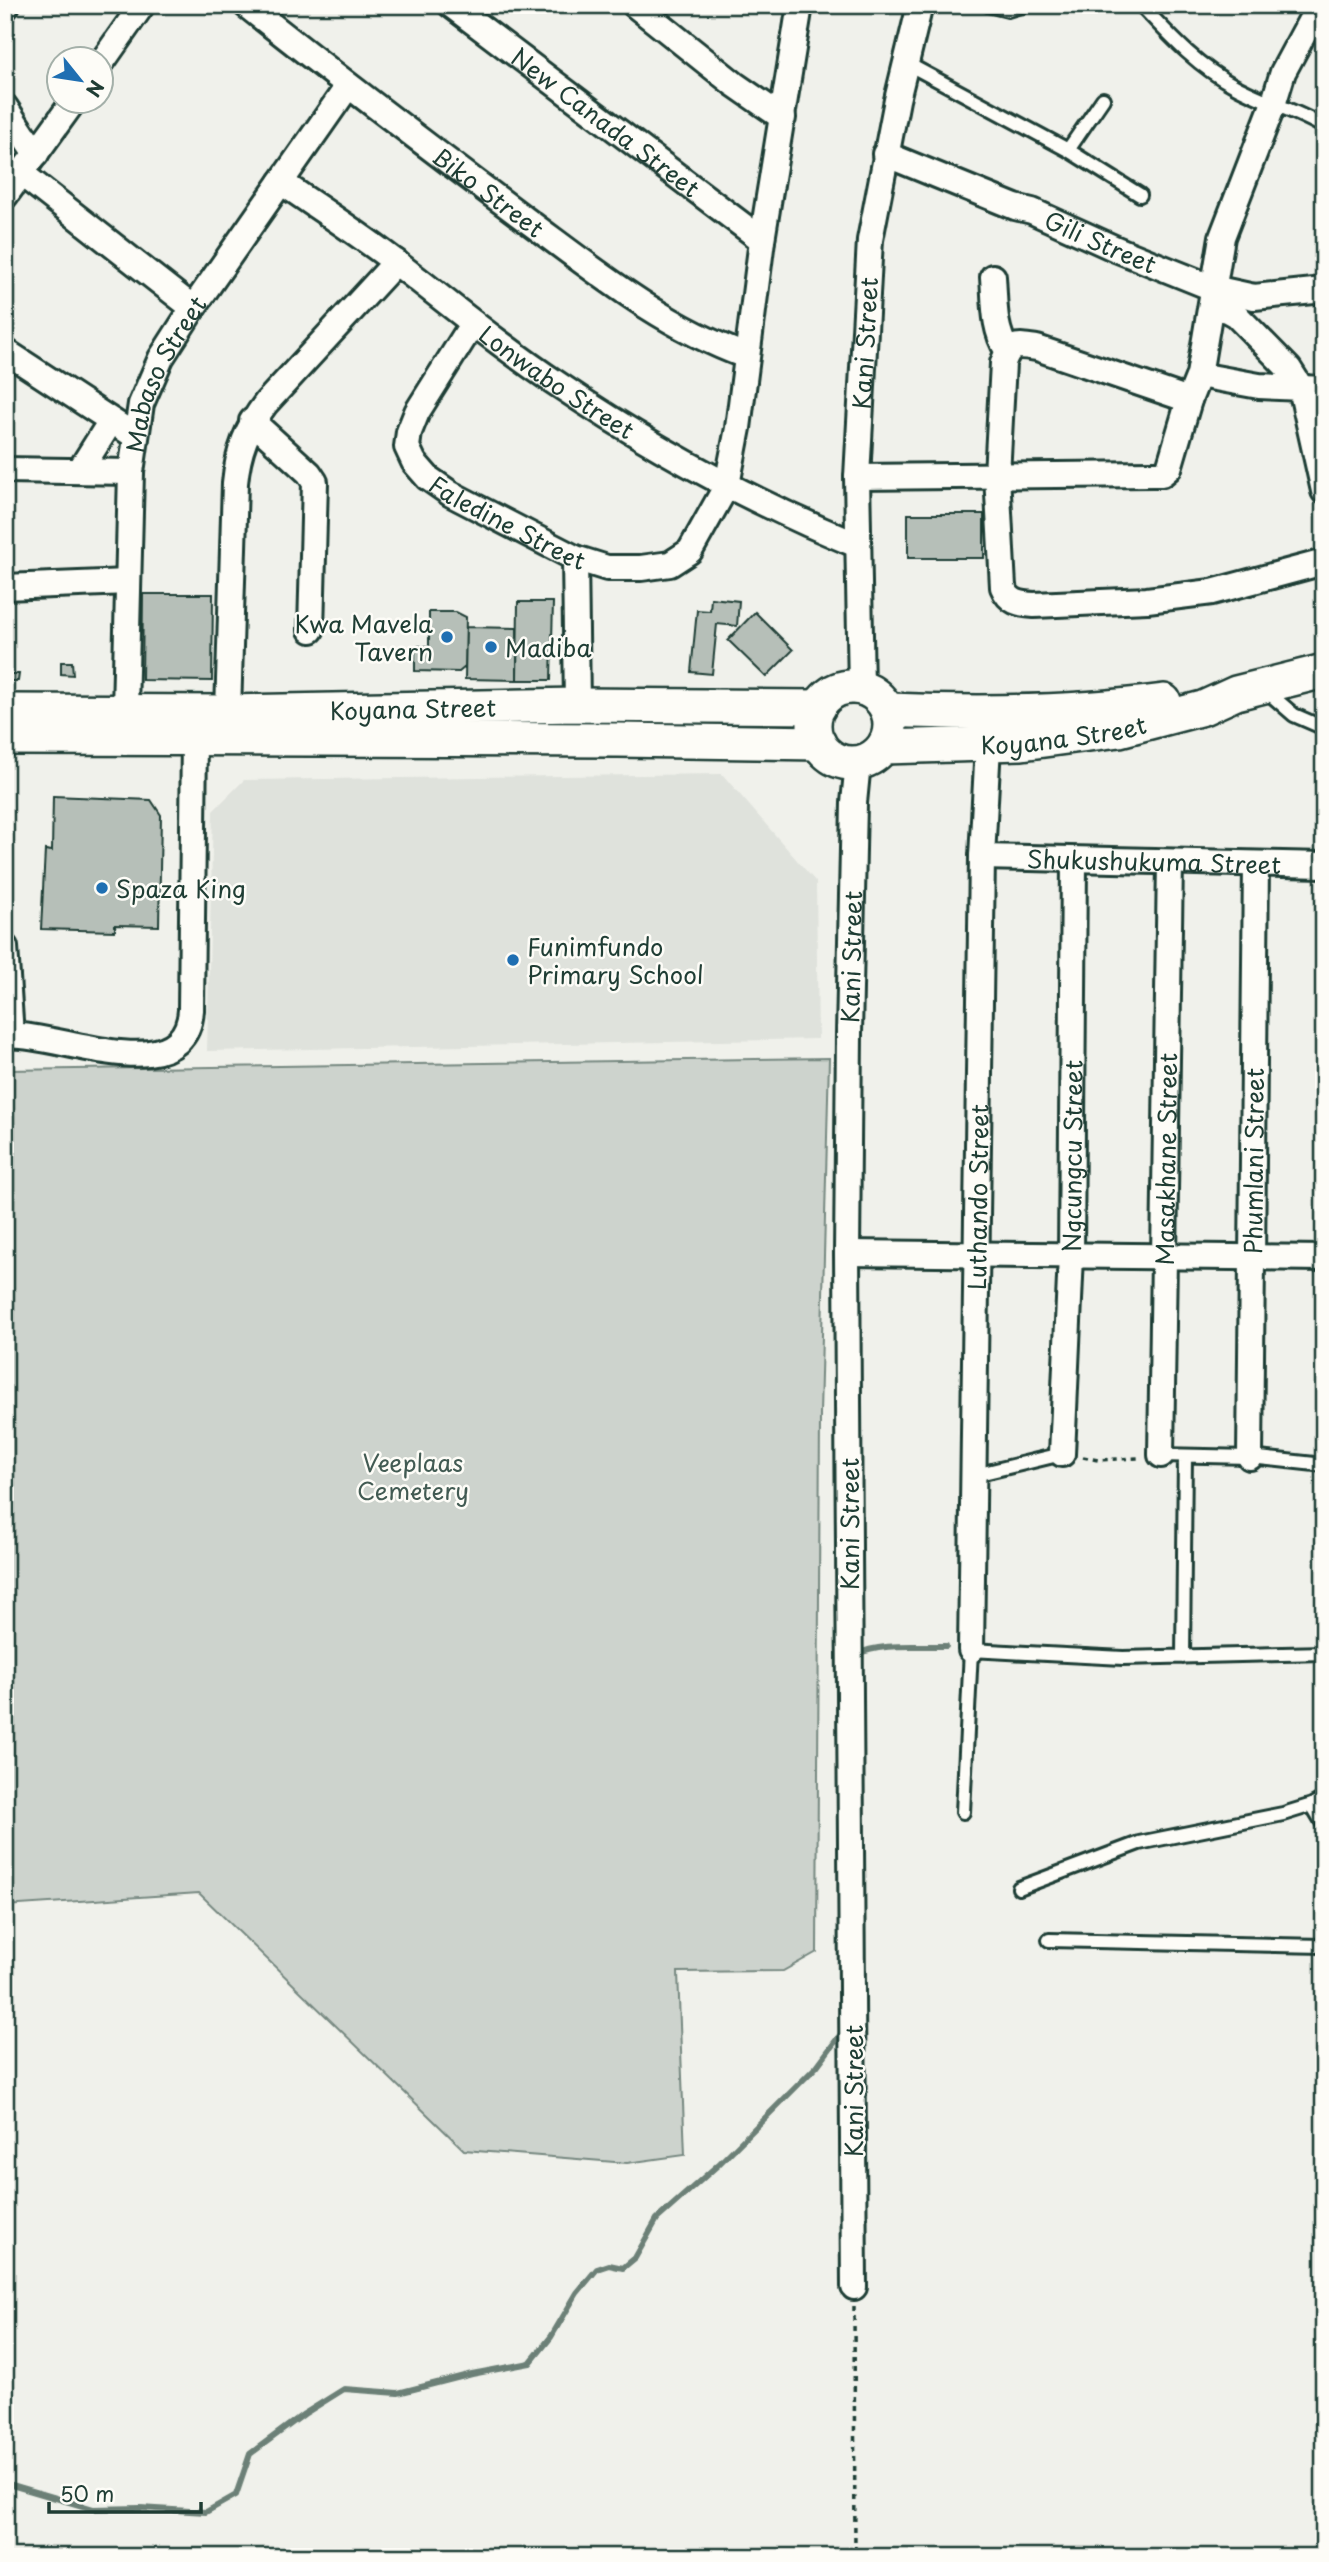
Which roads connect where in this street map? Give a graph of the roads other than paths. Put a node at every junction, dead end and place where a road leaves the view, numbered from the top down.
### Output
1 (142, 5) edge
2 (246, 5) edge
3 (451, 5) edge
4 (635, 5) edge
5 (800, 5) edge
6 (920, 5) edge
7 (988, 5) edge
8 (1024, 5) edge
9 (1141, 5) edge
10 (1319, 5) edge
11 (113, 46) edge
12 (906, 63) junction
13 (348, 86) junction
14 (1103, 100) dead end
15 (1273, 105) junction
16 (5, 107) edge
17 (63, 116) edge
18 (783, 118) junction
19 (1324, 127) edge
20 (1068, 150) junction
21 (885, 154) junction
22 (16, 181) edge
23 (281, 182) junction
24 (1140, 195) dead end
25 (762, 240) junction
26 (396, 262) junction
27 (993, 277) dead end
28 (1324, 290) edge
29 (1212, 298) junction
30 (193, 308) junction
31 (473, 323) junction
32 (1007, 350) junction
33 (5, 351) edge
34 (746, 356) junction
35 (1199, 375) junction
36 (1312, 389) edge
37 (1189, 400) junction
38 (111, 421) junction
39 (252, 421) junction
40 (135, 436) junction
41 (5, 470) edge
42 (80, 470) junction
43 (131, 472) junction
44 (997, 475) junction
45 (857, 477) junction
46 (727, 485) junction
47 (1324, 491) edge
48 (857, 545) junction
49 (575, 558) junction
50 (1324, 562) edge
51 (128, 582) junction
52 (5, 587) edge
53 (311, 630) dead end
54 (1324, 671) edge
55 (861, 688) junction
56 (1249, 690) junction
57 (577, 705) junction
58 (819, 707) junction
59 (125, 710) junction
60 (888, 710) junction
61 (5, 711) edge
62 (229, 712) junction
63 (1324, 728) edge
64 (5, 738) edge
65 (194, 738) junction
66 (819, 743) junction
67 (988, 745) junction
68 (871, 755) junction
69 (982, 857) junction
70 (1074, 861) junction
71 (1170, 862) junction
72 (1256, 865) junction
73 (1324, 865) edge
74 (5, 947) edge
75 (8, 1036) edge
76 (847, 1253) junction
77 (975, 1255) junction
78 (1071, 1256) junction
79 (1165, 1257) junction
80 (1253, 1258) junction
81 (1324, 1258) edge
82 (1062, 1454) joint
83 (1173, 1455) junction
84 (1250, 1457) junction
85 (1324, 1465) edge
86 (975, 1475) junction
87 (971, 1650) junction
88 (1324, 1653) edge
89 (1183, 1657) junction
90 (1318, 1802) edge
91 (963, 1812) dead end
92 (1324, 1825) edge
93 (1019, 1888) dead end
94 (1049, 1940) dead end
95 (1324, 1946) edge
96 (854, 2287) road end

1 - 11 street
2 - 13 street, Biko Street
3 - 25 street, New Canada Street
4 - 18 street
5 - 18 street, Faledine Street
6 - 12 street, Kani Street
7 - 8 lane
9 - 15 lane
10 - 15 street
12 - 20 lane
12 - 21 street, Kani Street
13 - 23 street, Mabaso Street
13 - 34 street, Biko Street
14 - 20 lane
15 - 19 lane
15 - 29 street
16 - 22 street
17 - 22 street
18 - 25 street, Faledine Street
20 - 24 lane
21 - 29 street, Gili Street
21 - 45 street, Kani Street
22 - 30 street
23 - 26 street, Lonwabo Street
23 - 30 street, Mabaso Street
25 - 34 street, Faledine Street
26 - 31 street, Lonwabo Street
26 - 39 street
27 - 32 street
28 - 29 street, Gili Street
29 - 35 street
29 - 36 street
30 - 40 street, Mabaso Street
31 - 46 street, Lonwabo Street
31 - 49 street, Faledine Street
32 - 37 street
32 - 44 street
33 - 38 street
34 - 46 street, Faledine Street
35 - 36 street
35 - 37 street
36 - 47 street
37 - 44 street
38 - 40 street
38 - 42 street
39 - 53 street
39 - 62 street
40 - 43 street, Mabaso Street
41 - 42 street
42 - 43 street
43 - 51 street, Mabaso Street
44 - 45 street
44 - 50 street
45 - 48 street, Kani Street
46 - 48 street, Lonwabo Street
46 - 49 street, Faledine Street
48 - 55 street, Kani Street
49 - 57 street
51 - 52 street
51 - 59 street, Mabaso Street
54 - 56 main road, Koyana Street
55 - 58 main road
55 - 60 main road
56 - 60 main road, Koyana Street
56 - 63 lane
56 - 67 main road, Koyana Street
57 - 58 main road, Koyana Street
57 - 62 main road, Koyana Street
58 - 66 main road
59 - 61 main road, Koyana Street
59 - 62 main road, Koyana Street
60 - 68 main road
64 - 65 main road, Koyana Street
65 - 66 main road, Koyana Street
65 - 75 street
66 - 68 main road
67 - 68 main road, Koyana Street
67 - 69 street, Luthando Street
68 - 76 street, Kani Street
69 - 70 street, Shukushukuma Street
69 - 77 street, Luthando Street
70 - 71 street, Shukushukuma Street
70 - 78 street, Ngcungcu Street
71 - 72 street, Shukushukuma Street
71 - 79 street, Masakhane Street
72 - 73 street, Shukushukuma Street
72 - 80 street, Phumlani Street
74 - 75 street
76 - 77 street
76 - 96 street, Kani Street
77 - 78 street
77 - 86 street, Luthando Street
78 - 79 street
78 - 82 street, Ngcungcu Street
79 - 80 street
79 - 83 street, Masakhane Street
80 - 81 street
80 - 84 street, Phumlani Street
82 - 86 lane
83 - 84 lane
83 - 89 lane
84 - 85 lane
86 - 87 street, Luthando Street
87 - 89 lane
87 - 91 lane
88 - 89 lane
90 - 92 lane
90 - 93 lane
94 - 95 lane

